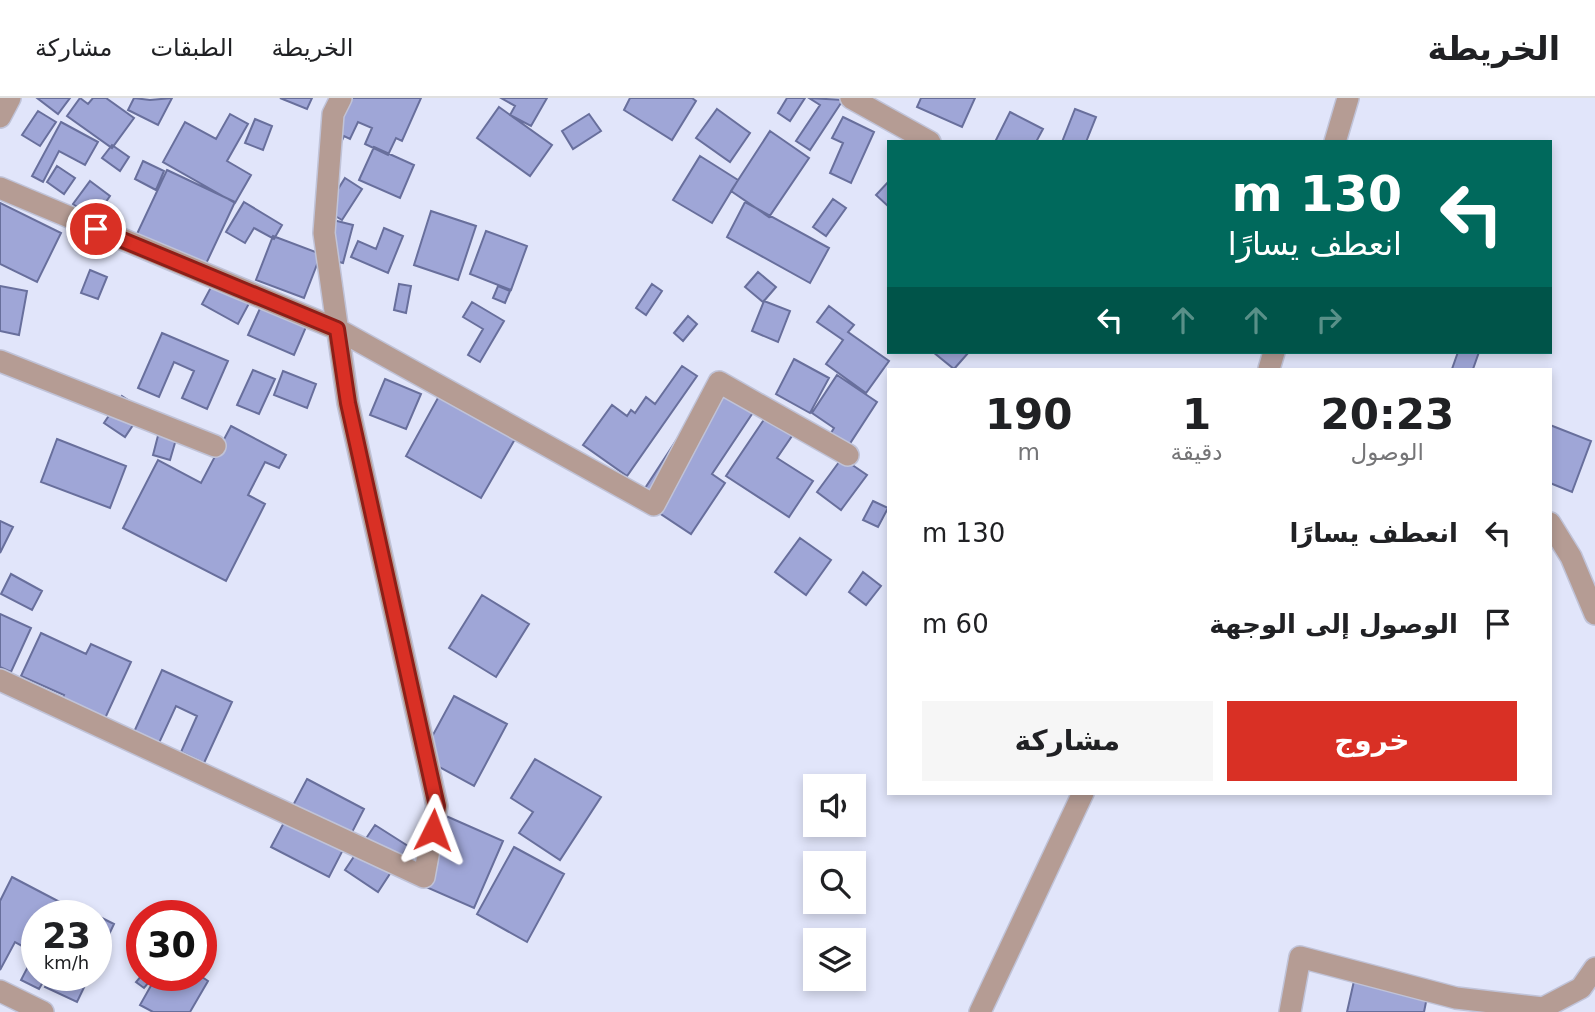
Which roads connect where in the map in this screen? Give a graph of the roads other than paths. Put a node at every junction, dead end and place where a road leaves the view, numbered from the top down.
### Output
1 (10, 98) edge
2 (341, 98) edge
3 (850, 98) edge
4 (1348, 98) edge
5 (0, 117) edge
6 (926, 140) edge
7 (1336, 140) edge
8 (0, 188) edge
9 (337, 329) junction
10 (0, 361) edge
11 (215, 446) dead end
12 (848, 455) dead end
13 (1552, 526) edge
14 (1595, 614) edge
15 (0, 680) edge
16 (1082, 795) edge
17 (1595, 968) edge
18 (1588, 990) edge
19 (0, 991) edge
20 (43, 1012) edge
21 (979, 1012) edge
22 (1290, 1012) edge

1 - 5 street
2 - 9 street
3 - 6 street
4 - 7 street
8 - 9 street
9 - 12 street
9 - 15 street
10 - 11 street
13 - 14 street
16 - 21 street
17 - 18 street
18 - 22 street
19 - 20 street

